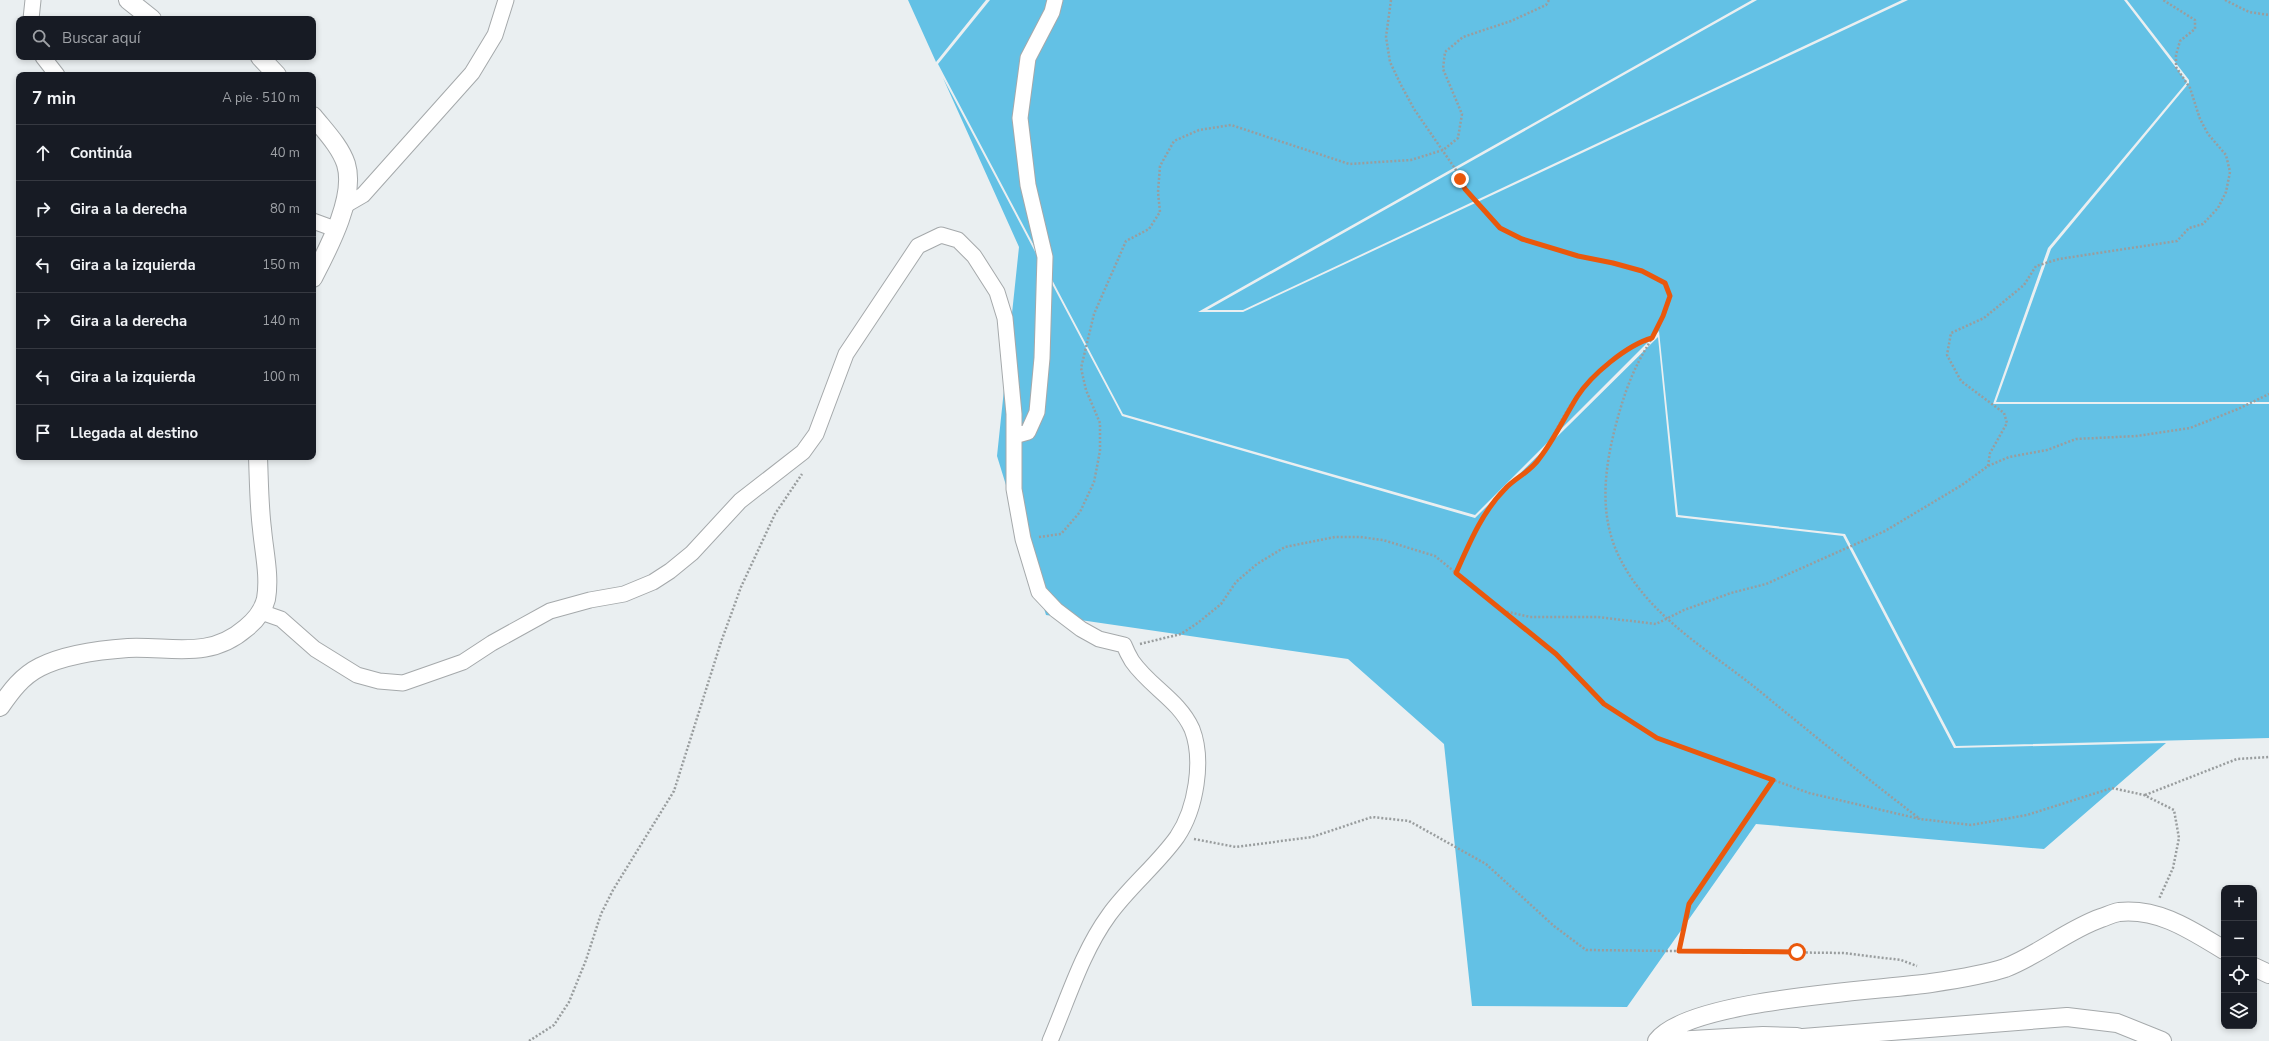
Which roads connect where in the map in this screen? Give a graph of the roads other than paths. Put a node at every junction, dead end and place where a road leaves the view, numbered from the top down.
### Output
1 (33, 0) edge
2 (128, 0) edge
3 (506, 0) edge
4 (1055, 0) edge
5 (31, 16) edge
6 (148, 16) edge
7 (45, 60) edge
8 (263, 60) edge
9 (55, 72) edge
10 (274, 72) edge
11 (316, 120) edge
12 (344, 206) junction
13 (316, 223) edge
14 (335, 229) junction
15 (316, 271) edge
16 (1014, 436) junction
17 (258, 460) edge
18 (261, 612) junction
19 (0, 707) edge
20 (2221, 948) edge
21 (2257, 969) edge
22 (2269, 974) edge
23 (1692, 1036) edge
24 (1803, 1038) junction
25 (1050, 1041) edge
26 (1657, 1041) edge
27 (1784, 1041) edge
28 (2162, 1041) edge

1 - 5 street
2 - 6 street
3 - 12 street
4 - 16 street
7 - 9 street
8 - 10 street
11 - 12 street
12 - 14 street
13 - 14 street
14 - 15 street
16 - 18 street
16 - 25 street
17 - 18 street
18 - 19 street
20 - 23 street
21 - 22 street
23 - 24 street
23 - 26 street
24 - 27 street
24 - 28 street

